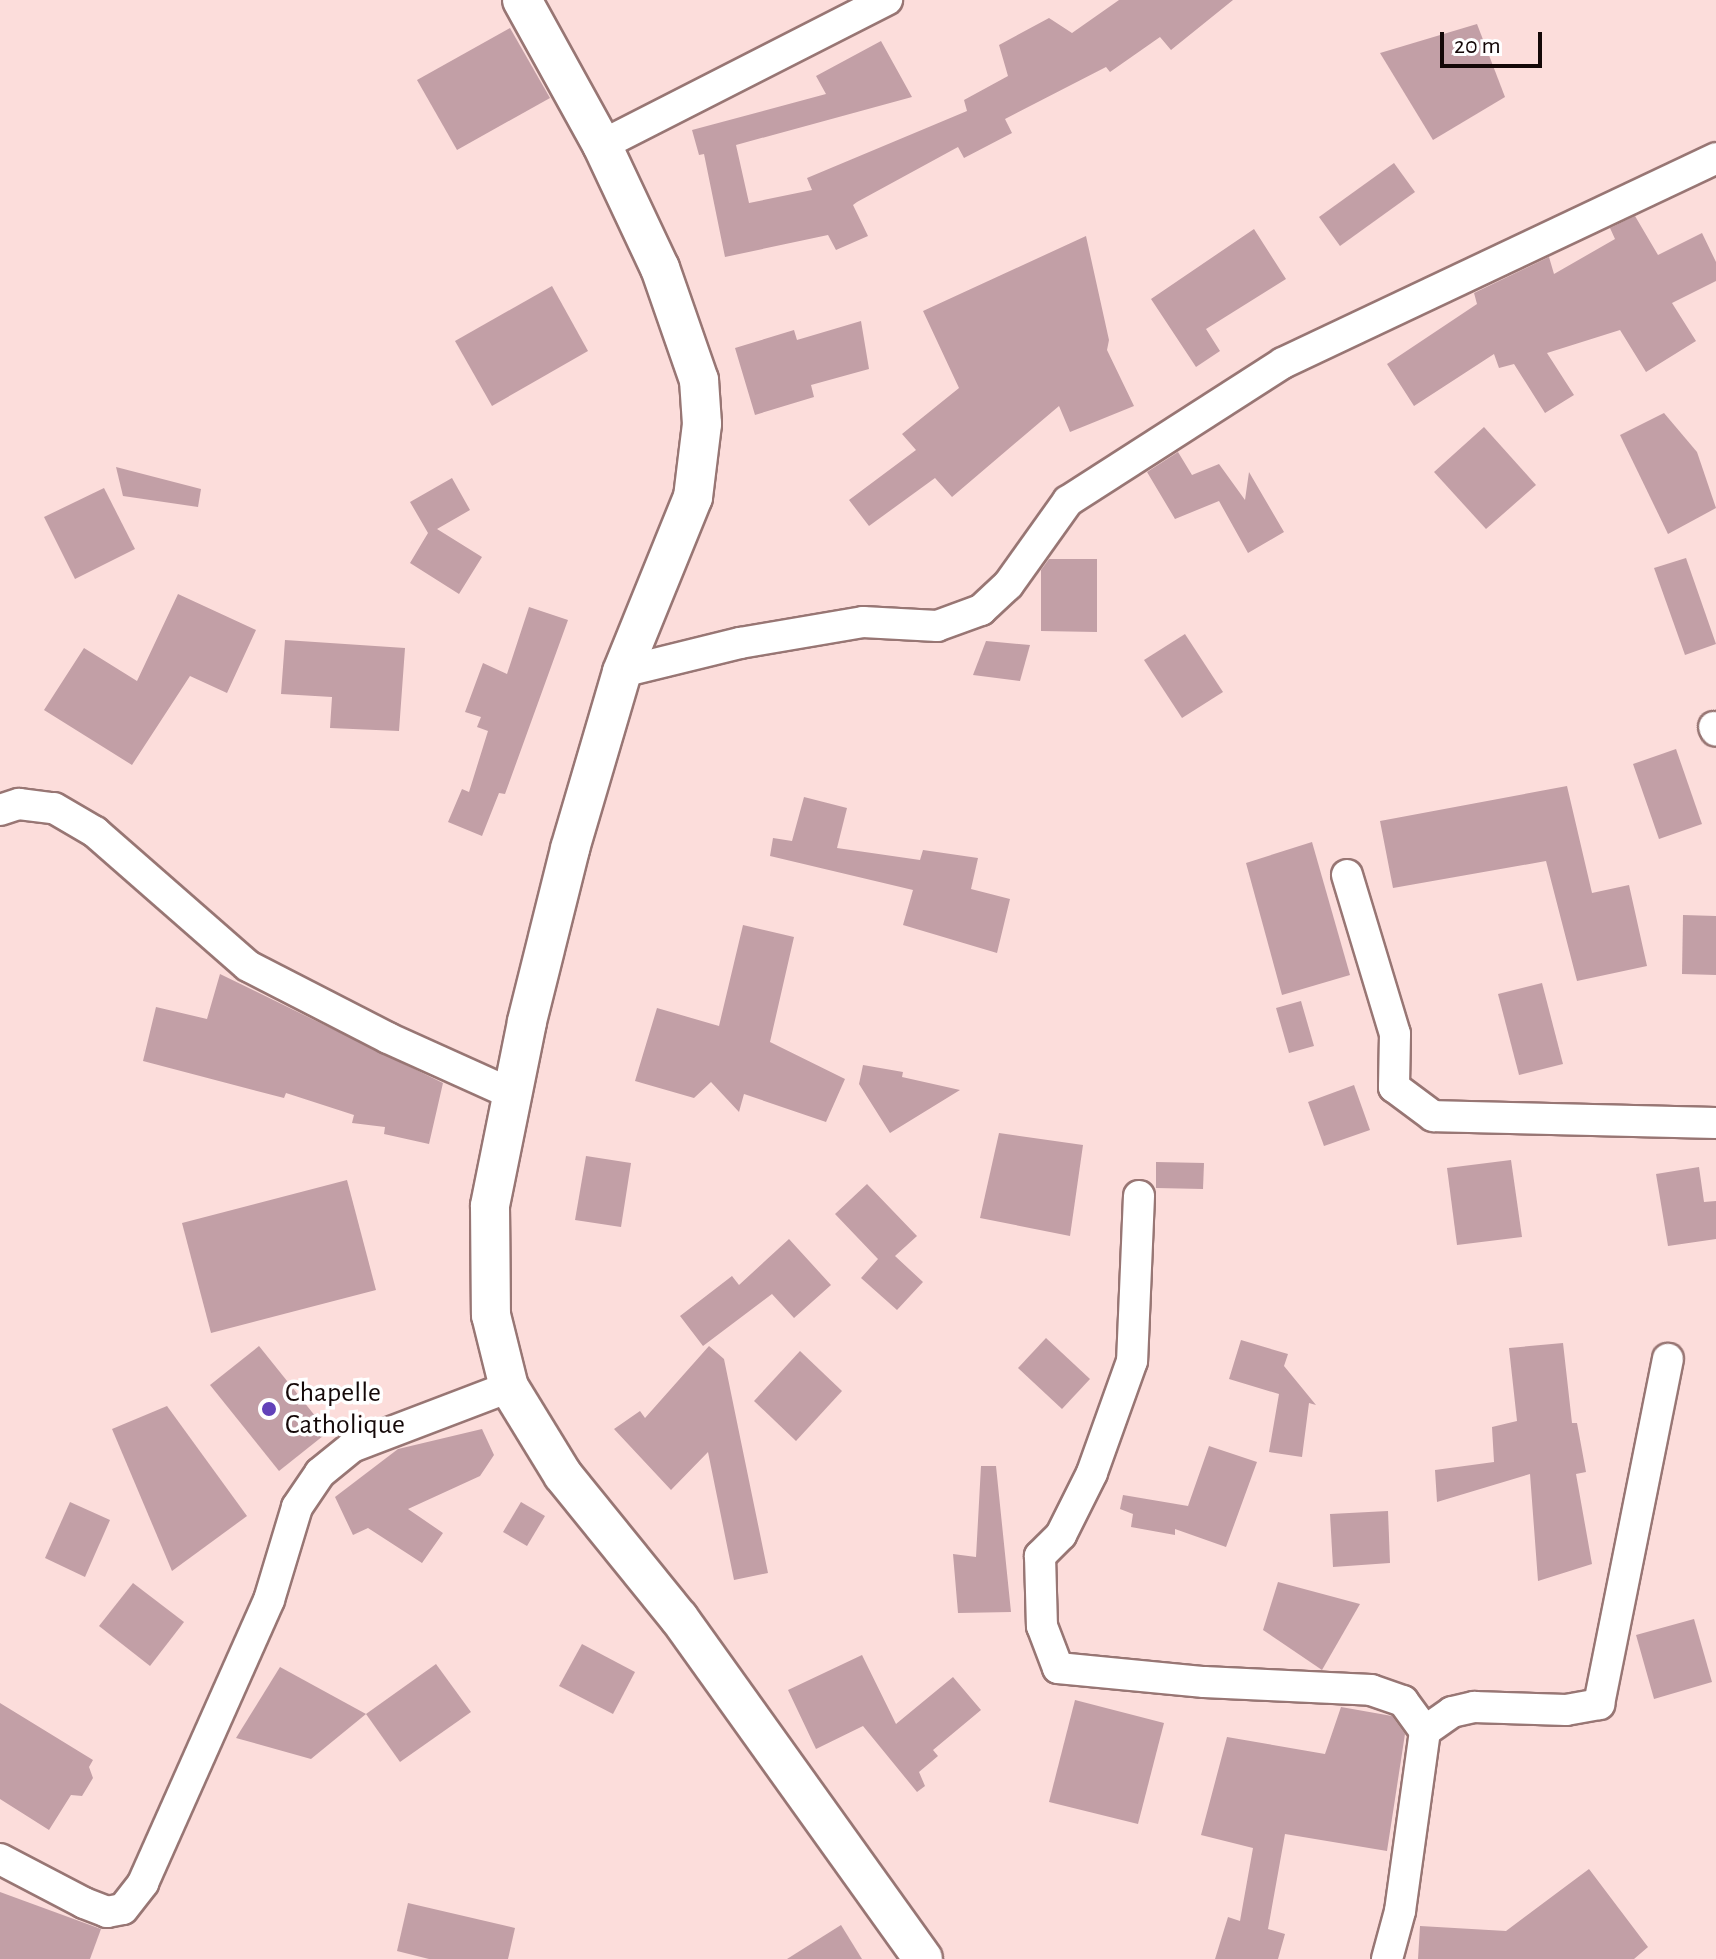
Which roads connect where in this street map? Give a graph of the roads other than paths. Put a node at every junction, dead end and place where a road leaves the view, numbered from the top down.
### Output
1 (522, 0) edge
2 (887, 0) edge
3 (602, 145) junction
4 (1716, 158) edge
5 (622, 672) junction
6 (0, 810) edge
7 (1347, 875) dead end
8 (512, 1094) junction
9 (1716, 1123) edge
10 (1139, 1196) dead end
11 (1668, 1359) dead end
12 (509, 1387) junction
13 (1425, 1731) junction
14 (0, 1859) edge
15 (923, 1959) edge
16 (1387, 1959) edge

1 - 3 street
2 - 3 street
3 - 5 street
4 - 5 street
5 - 8 street
6 - 8 street
7 - 9 street
8 - 12 street
10 - 13 street
11 - 13 street
12 - 14 street
12 - 15 street
13 - 16 street

